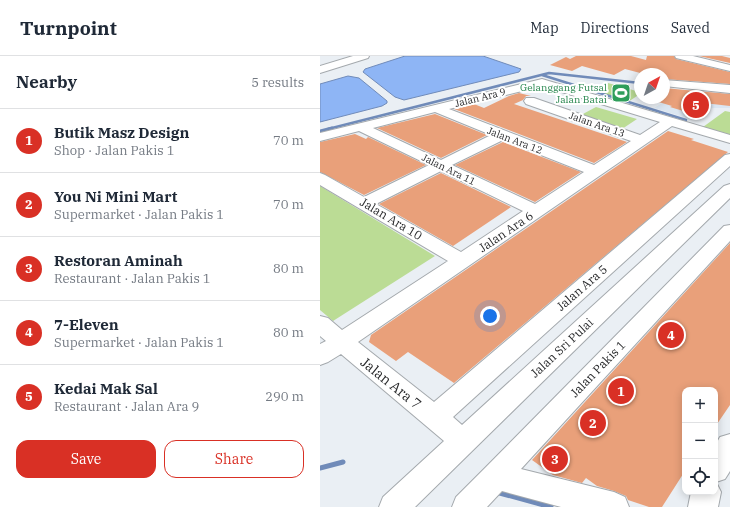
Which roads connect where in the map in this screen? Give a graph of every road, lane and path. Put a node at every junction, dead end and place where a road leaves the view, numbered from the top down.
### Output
1 (364, 56) edge
2 (698, 58) edge
3 (681, 61) edge
4 (323, 67) edge
5 (730, 68) edge
6 (670, 78) edge
7 (730, 89) edge
8 (530, 101) dead end
9 (435, 108) junction
10 (670, 121) junction
11 (361, 127) junction
12 (502, 135) junction
13 (320, 137) edge
14 (730, 139) edge
15 (642, 140) junction
16 (730, 158) edge
17 (440, 165) junction
18 (595, 171) junction
19 (320, 178) edge
20 (730, 189) edge
21 (364, 203) junction
22 (536, 211) junction
23 (730, 230) edge
24 (462, 261) junction
25 (320, 324) edge
26 (342, 342) junction
27 (320, 356) edge
28 (434, 418) junction
29 (463, 441) junction
30 (730, 446) edge
31 (718, 465) edge
32 (496, 476) junction
33 (705, 495) edge
34 (394, 507) edge
35 (467, 507) edge
36 (614, 507) edge
37 (703, 507) edge

1 - 4 street
2 - 3 street
2 - 5 street
6 - 7 street
8 - 15 street, Jalan Ara 13
9 - 10 street, Jalan Ara 9
9 - 11 street, Jalan Ara 9
9 - 12 street, Jalan Ara 12
10 - 14 street, Jalan Ara 9
10 - 15 street, Jalan Ara 6
11 - 13 street, Jalan Ara 9
11 - 17 street, Jalan Ara 11
12 - 17 street
12 - 18 street, Jalan Ara 12
15 - 18 street, Jalan Ara 6
16 - 28 street, Jalan Ara 5
17 - 21 street
17 - 22 street, Jalan Ara 11
18 - 22 street, Jalan Ara 6
19 - 21 street, Jalan Ara 10
20 - 29 street, Jalan Sri Pulai
21 - 24 street, Jalan Ara 10
22 - 24 street, Jalan Ara 6
23 - 32 street, Jalan Pakis 1
24 - 26 street, Jalan Ara 6
25 - 26 street, Jalan Ara 7
26 - 27 street, Jalan Ara 6
26 - 28 street, Jalan Ara 7
28 - 29 street, Jalan Ara 7
29 - 34 street, Jalan Sri Pulai
30 - 31 street
32 - 35 street, Jalan Pakis 1
32 - 36 street
33 - 37 street

